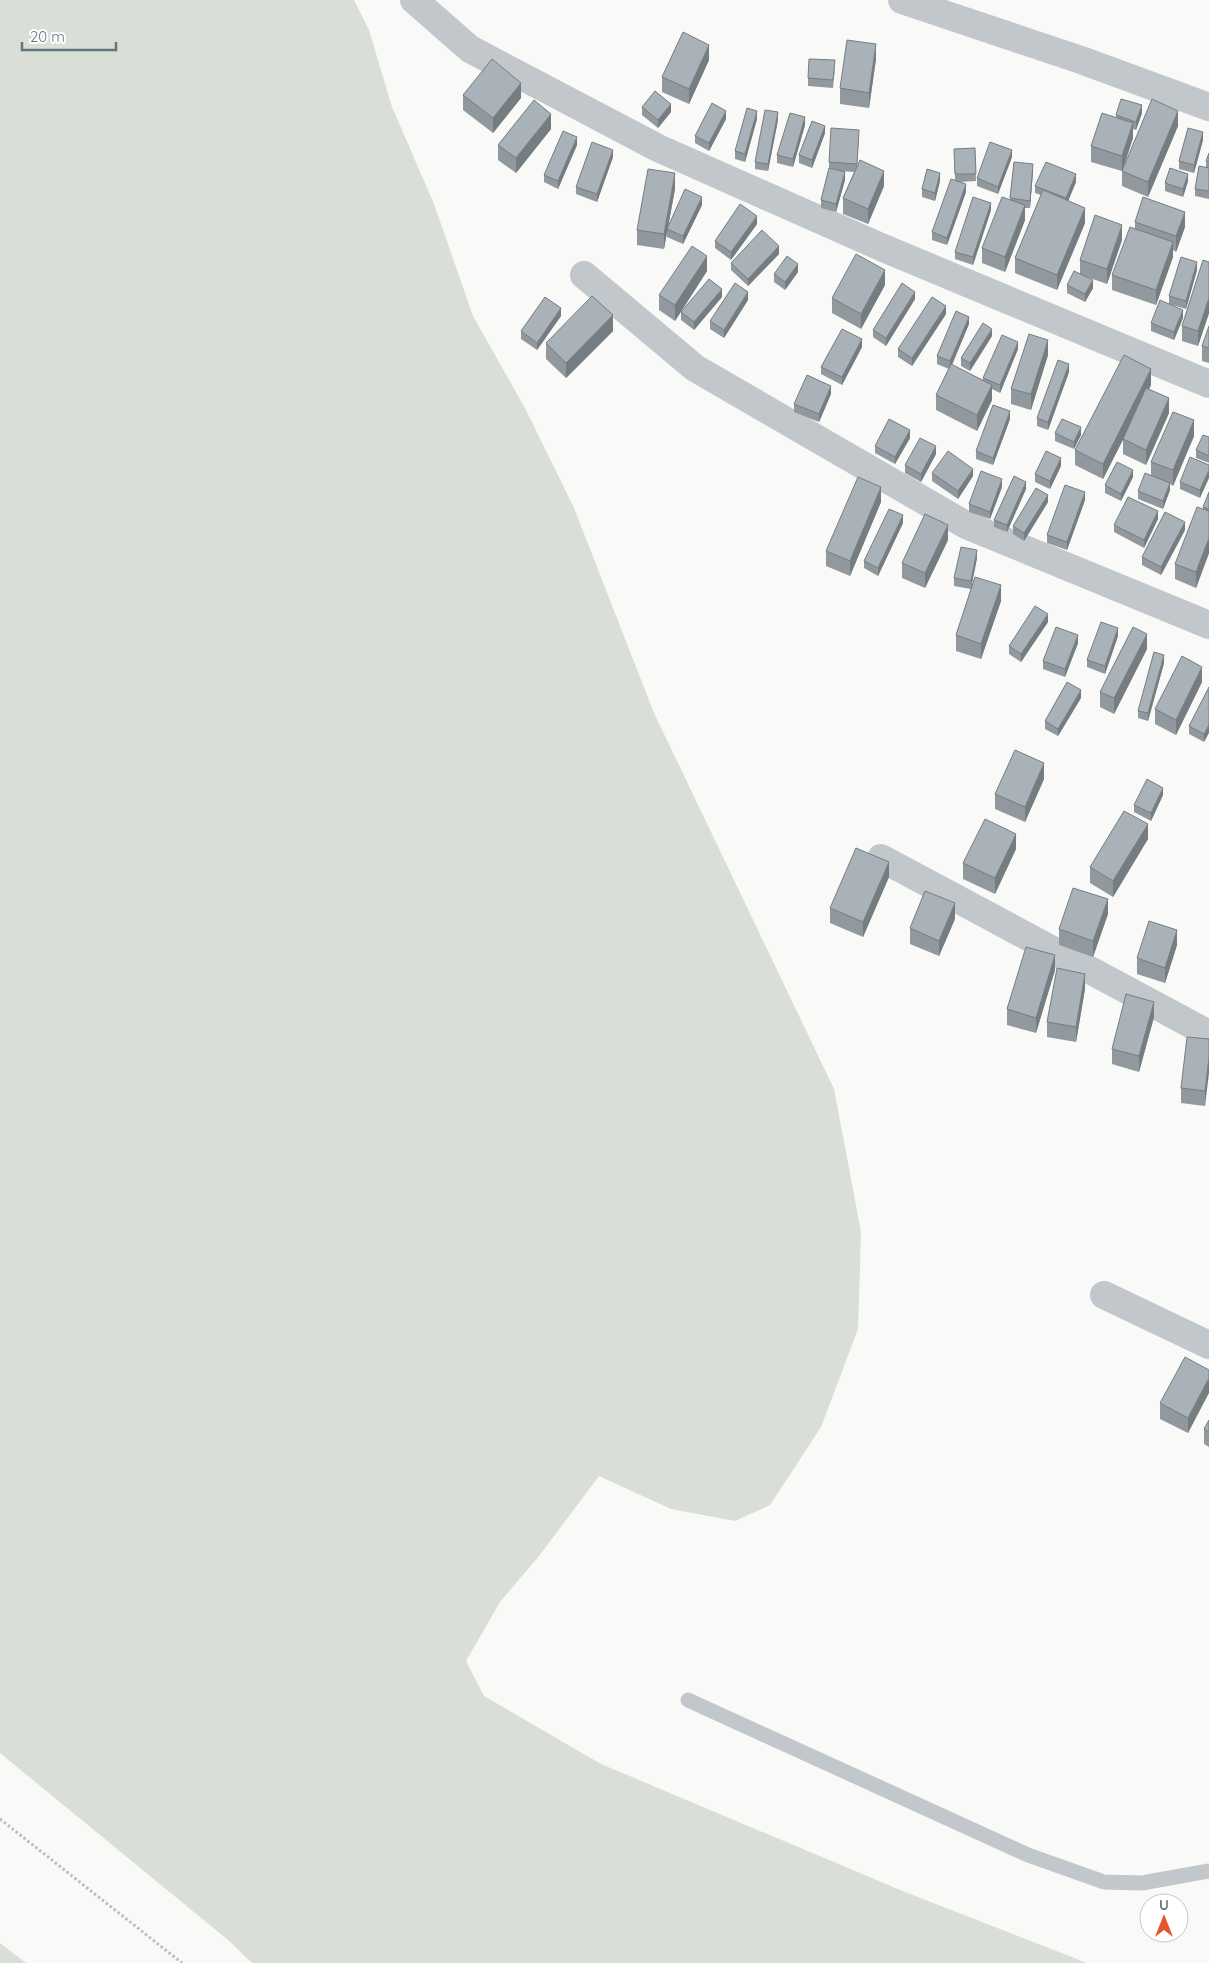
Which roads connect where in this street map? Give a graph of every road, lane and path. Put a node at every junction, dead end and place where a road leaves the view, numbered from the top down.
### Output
1 (414, 0) edge
2 (902, 0) edge
3 (1209, 107) edge
4 (584, 276) dead end
5 (1209, 384) edge
6 (1209, 625) edge
7 (881, 858) edge
8 (1209, 1034) edge
9 (1104, 1295) dead end
10 (1209, 1346) edge
11 (688, 1700) dead end
12 (0, 1819) edge
13 (1209, 1871) edge
14 (182, 1963) edge

1 - 5 street
2 - 3 street
4 - 6 street
7 - 8 street
9 - 10 street
11 - 13 lane
12 - 14 path

